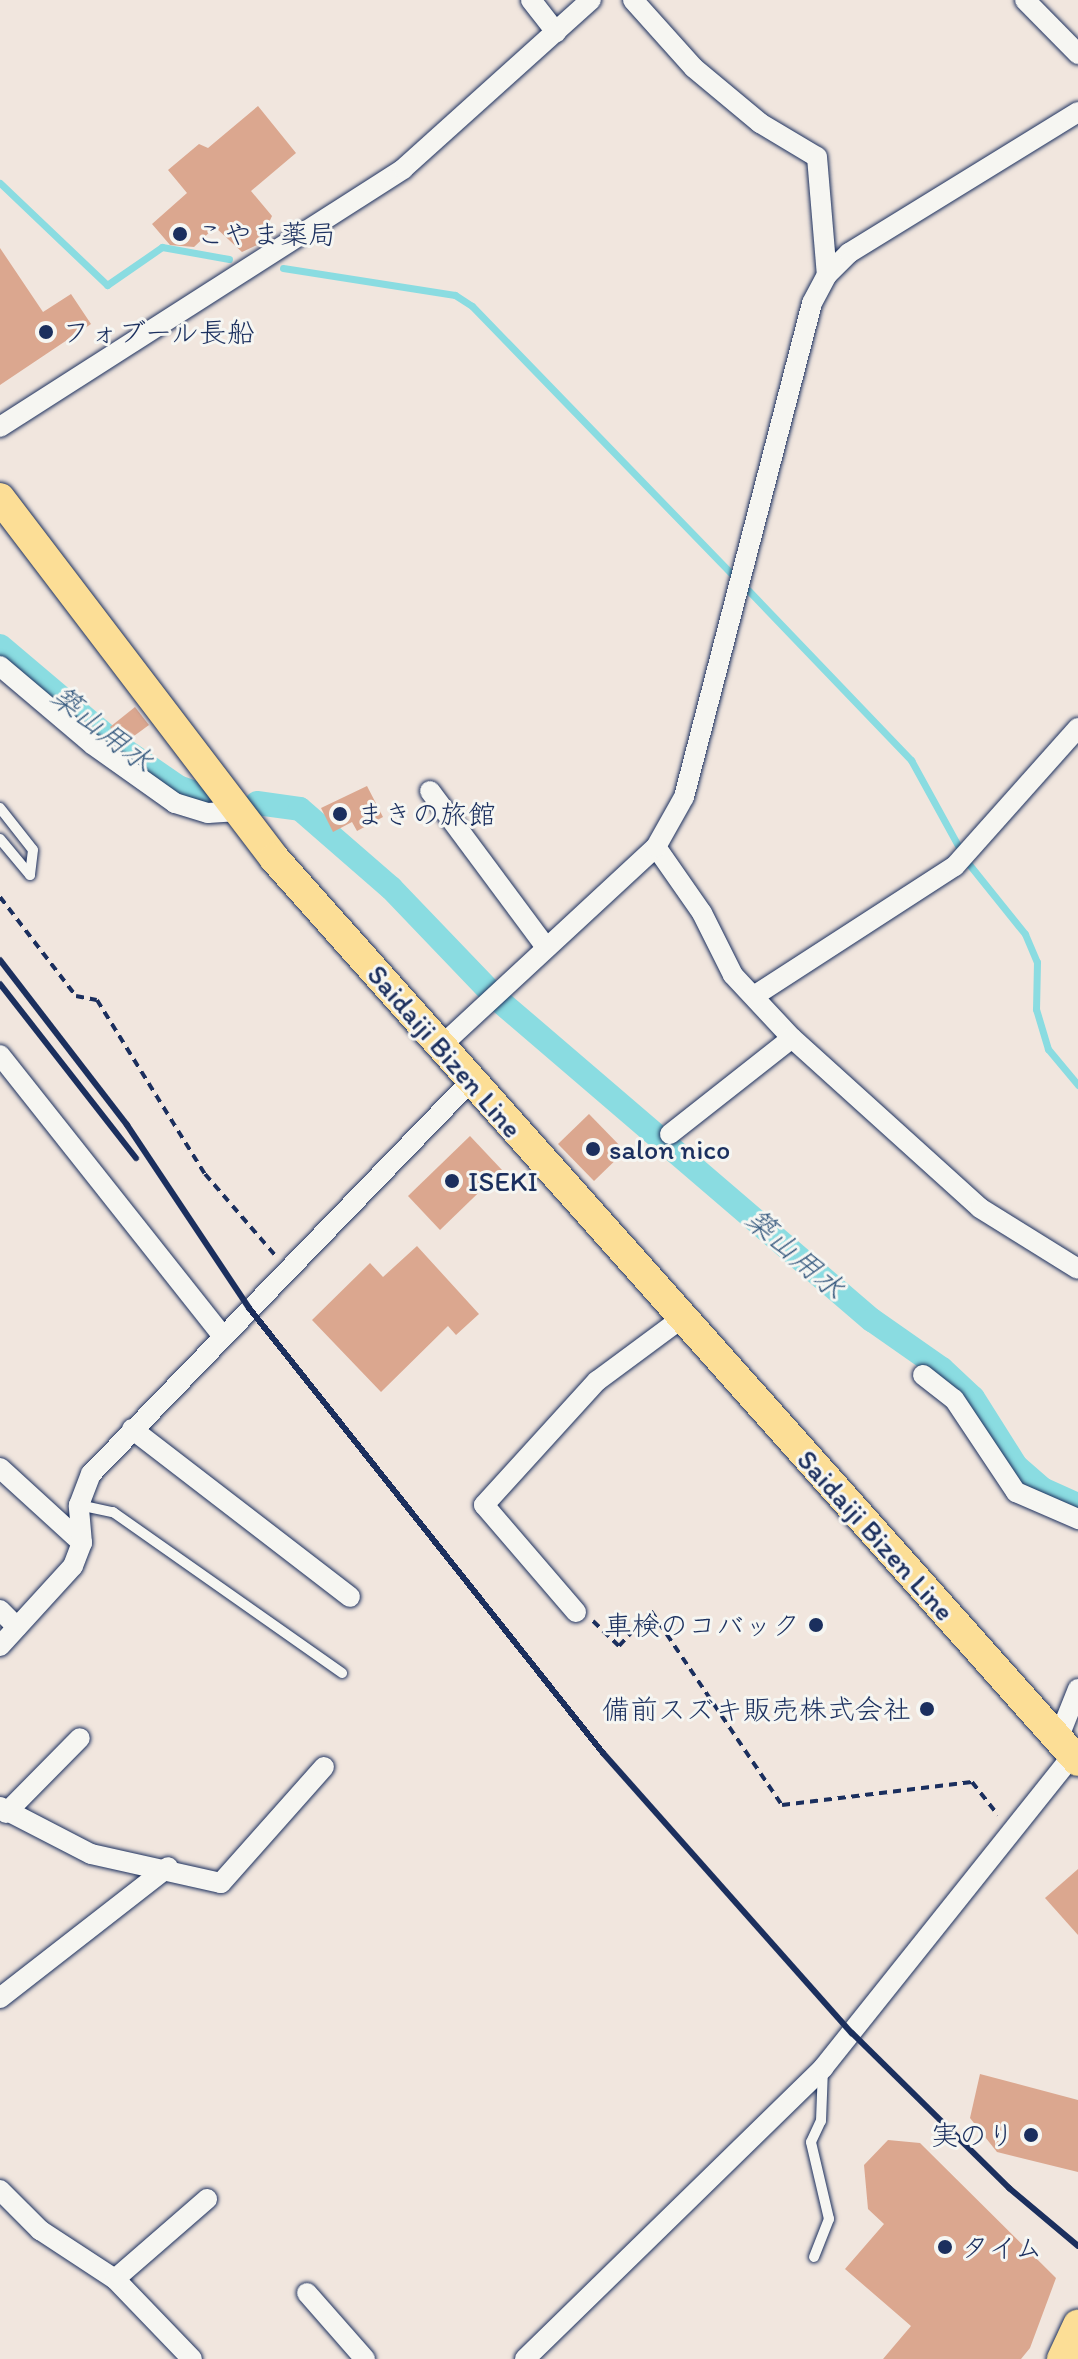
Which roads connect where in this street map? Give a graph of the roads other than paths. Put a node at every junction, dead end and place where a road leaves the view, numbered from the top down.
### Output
1 (531, 0) edge
2 (591, 0) edge
3 (633, 0) edge
4 (1025, 0) edge
5 (556, 32) junction
6 (1078, 54) edge
7 (1078, 112) edge
8 (827, 275) junction
9 (0, 427) edge
10 (0, 498) edge
11 (0, 666) edge
12 (1078, 728) edge
13 (430, 791) dead end
14 (0, 808) edge
15 (238, 811) junction
16 (0, 839) edge
17 (656, 847) junction
18 (545, 946) junction
19 (754, 996) junction
20 (792, 1038) junction
21 (441, 1046) junction
22 (0, 1055) edge
23 (471, 1081) junction
24 (670, 1134) dead end
25 (1078, 1269) edge
26 (682, 1318) junction
27 (223, 1336) junction
28 (923, 1375) dead end
29 (132, 1429) junction
30 (0, 1468) edge
31 (79, 1505) junction
32 (1078, 1519) edge
33 (82, 1543) junction
34 (350, 1597) dead end
35 (0, 1610) edge
36 (576, 1612) road end
37 (17, 1627) junction
38 (0, 1646) edge
39 (342, 1673) dead end
40 (1078, 1689) edge
41 (80, 1738) dead end
42 (1070, 1752) edge
43 (324, 1767) dead end
44 (3, 1810) edge
45 (168, 1867) junction
46 (0, 1998) edge
47 (823, 2068) junction
48 (0, 2190) edge
49 (207, 2199) dead end
50 (814, 2257) dead end
51 (115, 2279) junction
52 (307, 2293) dead end
53 (1078, 2325) edge
54 (192, 2359) edge
55 (365, 2359) edge
56 (525, 2359) edge
57 (1062, 2359) edge

1 - 5 street
2 - 5 street
3 - 8 street
4 - 6 street
5 - 9 street
7 - 8 street
8 - 17 street
10 - 15 main road, Saidaiji Bizen Line
11 - 15 street
12 - 19 street
13 - 18 street
14 - 16 lane
15 - 21 main road, Saidaiji Bizen Line
17 - 18 street
17 - 19 street
18 - 21 street
19 - 20 street
20 - 24 street
20 - 25 street
21 - 23 main road, Saidaiji Bizen Line
22 - 27 street
23 - 26 main road, Saidaiji Bizen Line
23 - 27 street
26 - 36 street
26 - 42 main road, Saidaiji Bizen Line
27 - 29 street
28 - 32 street
29 - 31 street
29 - 34 street
30 - 33 street
31 - 33 street
31 - 39 lane
33 - 37 street
35 - 37 street
37 - 38 street
40 - 42 street
41 - 44 street
42 - 47 street
43 - 45 street
44 - 45 street
45 - 46 street
47 - 50 lane
47 - 56 street
48 - 51 street
49 - 51 street
51 - 54 street
52 - 55 street
53 - 57 main road

